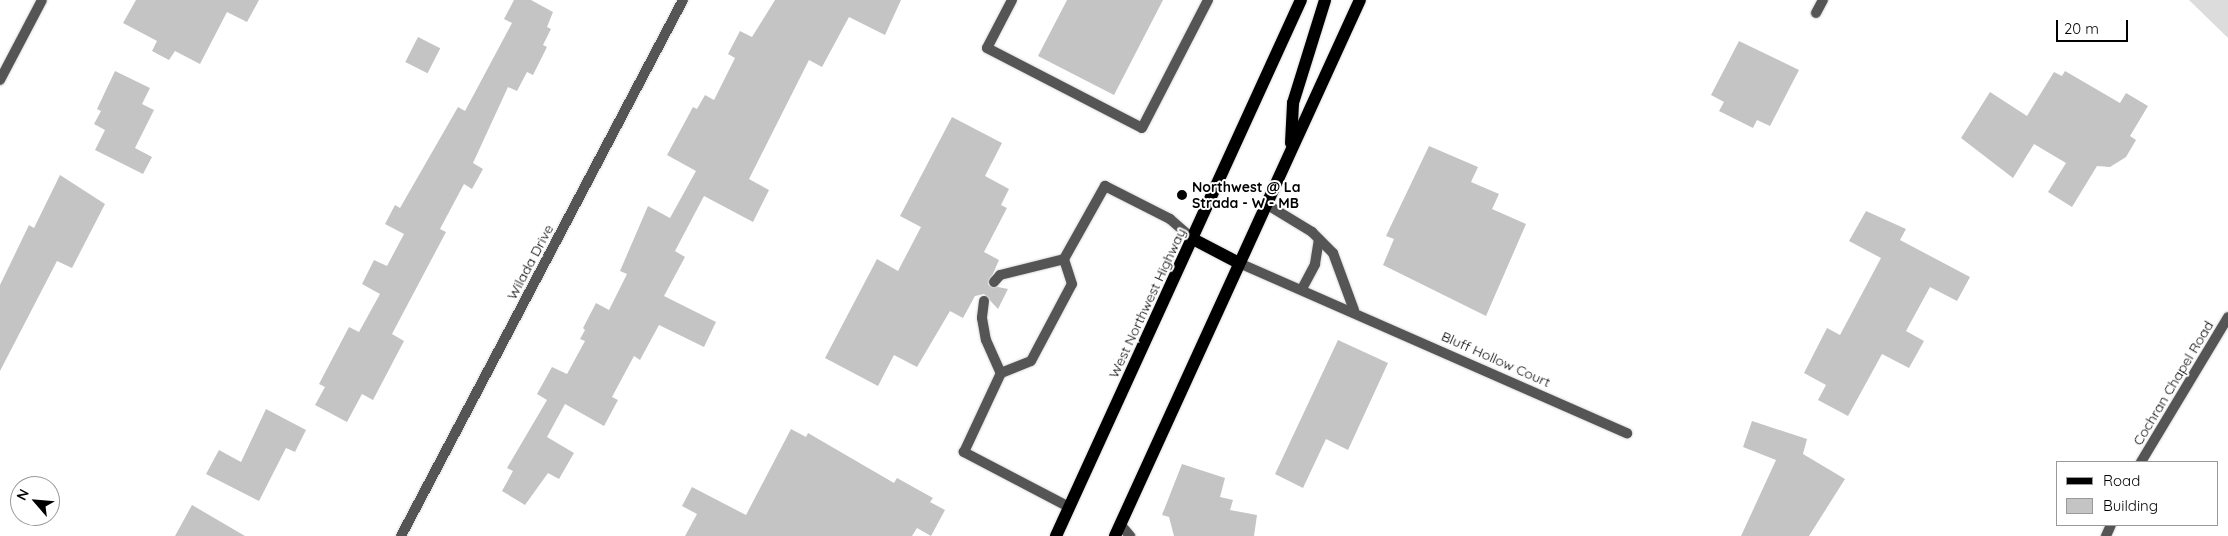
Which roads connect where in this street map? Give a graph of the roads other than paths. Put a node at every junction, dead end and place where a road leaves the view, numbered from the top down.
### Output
1 (42, 0) edge
2 (683, 0) edge
3 (1012, 0) edge
4 (1208, 0) edge
5 (1302, 0) edge
6 (1325, 0) edge
7 (1360, 0) edge
8 (1823, 0) edge
9 (1816, 13) dead end
10 (0, 80) edge
11 (1291, 148) junction
12 (1266, 204) junction
13 (1318, 238) junction
14 (1194, 239) junction
15 (1064, 259) junction
16 (1239, 262) junction
17 (994, 282) dead end
18 (1303, 288) junction
19 (984, 301) dead end
20 (1354, 310) junction
21 (2228, 317) edge
22 (1001, 373) junction
23 (1627, 433) dead end
24 (2143, 461) edge
25 (1069, 507) junction
26 (1118, 530) edge
27 (401, 536) edge
28 (1056, 536) edge
29 (1130, 536) edge

1 - 10 street
2 - 27 street, Wilada Drive
3 - 4 street
5 - 14 main road, West Northwest Highway
6 - 11 main road
7 - 11 main road
8 - 9 street
11 - 12 main road
12 - 13 street
12 - 16 main road
13 - 18 street
13 - 20 street
14 - 15 street
14 - 16 main road
14 - 25 main road, West Northwest Highway
15 - 17 street
15 - 22 street
16 - 18 street, Bluff Hollow Court
16 - 26 main road
18 - 20 street, Bluff Hollow Court
19 - 22 street
20 - 23 street, Bluff Hollow Court
21 - 24 street, Cochran Chapel Road
22 - 25 street
25 - 28 main road, West Northwest Highway
26 - 29 street

